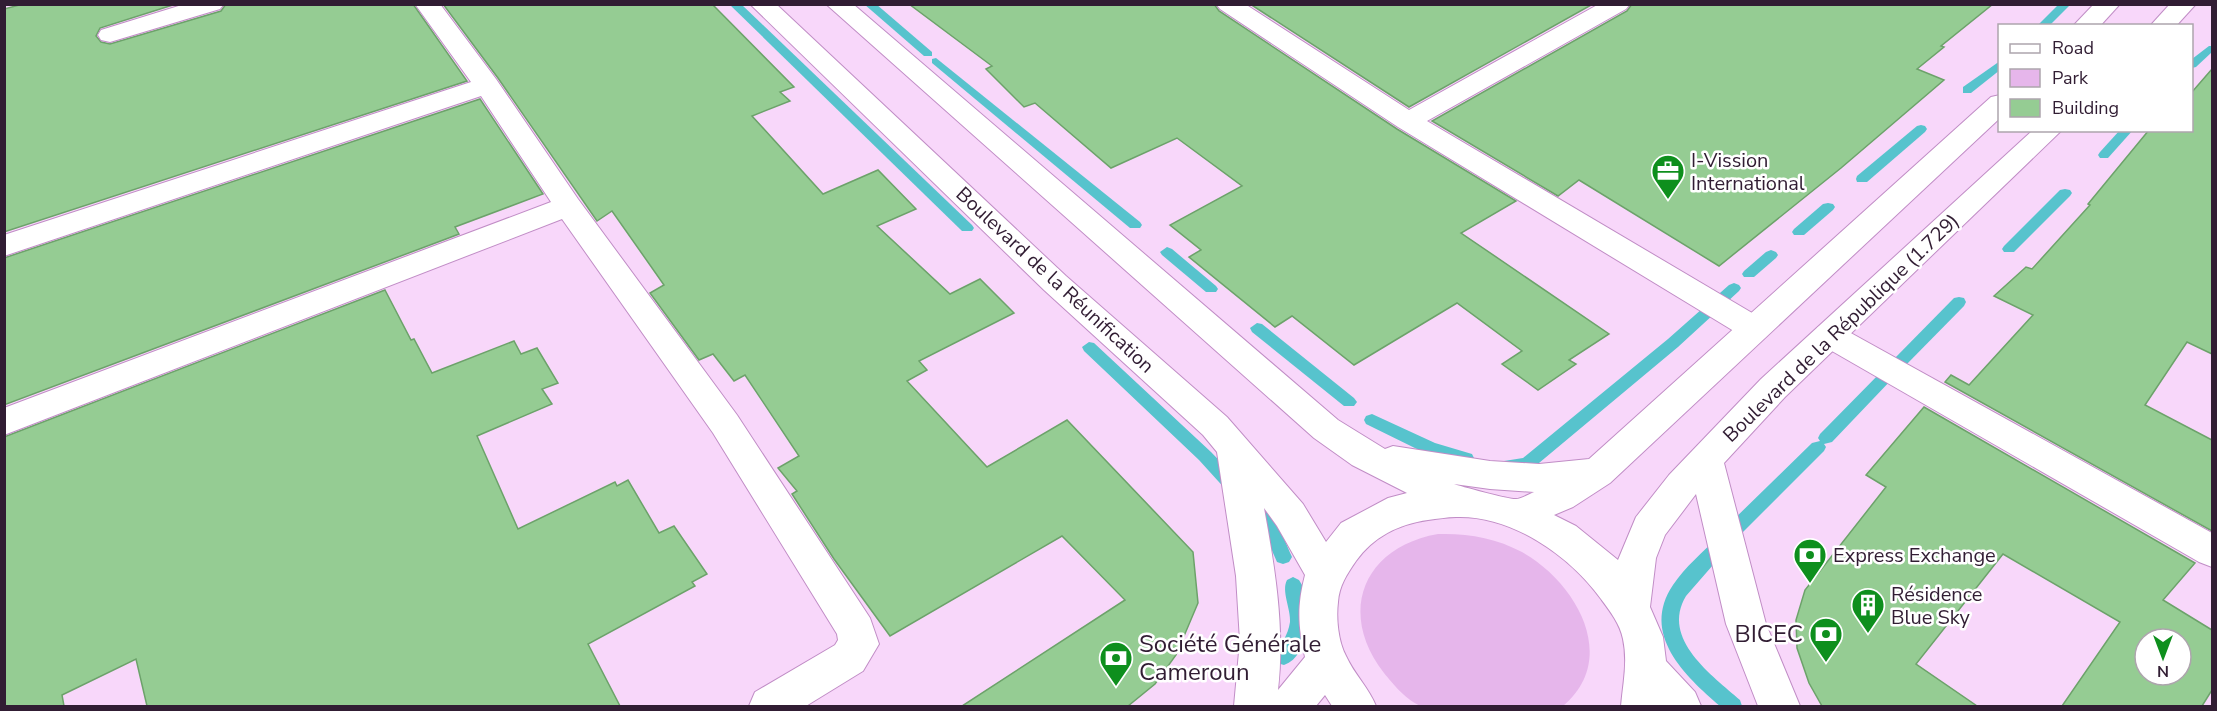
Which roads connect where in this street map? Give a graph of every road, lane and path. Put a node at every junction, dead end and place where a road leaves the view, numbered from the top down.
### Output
1 (212, 4) edge
2 (427, 4) edge
3 (762, 4) edge
4 (838, 4) edge
5 (1228, 4) edge
6 (1618, 4) edge
7 (2108, 4) edge
8 (2184, 4) edge
9 (2087, 24) edge
10 (2164, 24) edge
11 (110, 35) dead end
12 (487, 85) junction
13 (1998, 105) edge
14 (1408, 122) junction
15 (2047, 132) edge
16 (568, 206) junction
17 (4, 246) edge
18 (1753, 328) junction
19 (1829, 334) junction
20 (4, 422) edge
21 (1234, 447) junction
22 (1365, 455) junction
23 (1706, 461) junction
24 (1597, 473) junction
25 (1457, 502) junction
26 (1518, 515) junction
27 (2212, 551) edge
28 (1325, 574) junction
29 (1630, 607) junction
30 (1326, 661) junction
31 (1645, 687) edge
32 (770, 706) edge
33 (1256, 706) edge
34 (1291, 706) edge
35 (1355, 706) edge
36 (1680, 706) edge
37 (1779, 706) edge

1 - 11 main road
2 - 12 main road
3 - 21 main road, Boulevard de la Réunification
4 - 22 main road
5 - 14 main road
6 - 14 main road
7 - 9 main road
8 - 10 main road
12 - 16 main road
12 - 17 main road
13 - 18 main road
14 - 18 main road
15 - 19 main road, Boulevard de la République (1.729)
16 - 20 main road
16 - 32 main road
18 - 24 main road
19 - 23 main road, Boulevard de la République (1.729)
19 - 27 main road
21 - 28 main road, Boulevard de la Réunification
21 - 33 main road
22 - 24 main road
22 - 25 main road
23 - 29 main road, Boulevard de la République (1.729)
23 - 37 main road
24 - 26 main road
25 - 26 main road
25 - 28 main road
26 - 29 main road
28 - 30 main road
29 - 31 main road
30 - 34 main road
30 - 35 main road
31 - 36 main road

